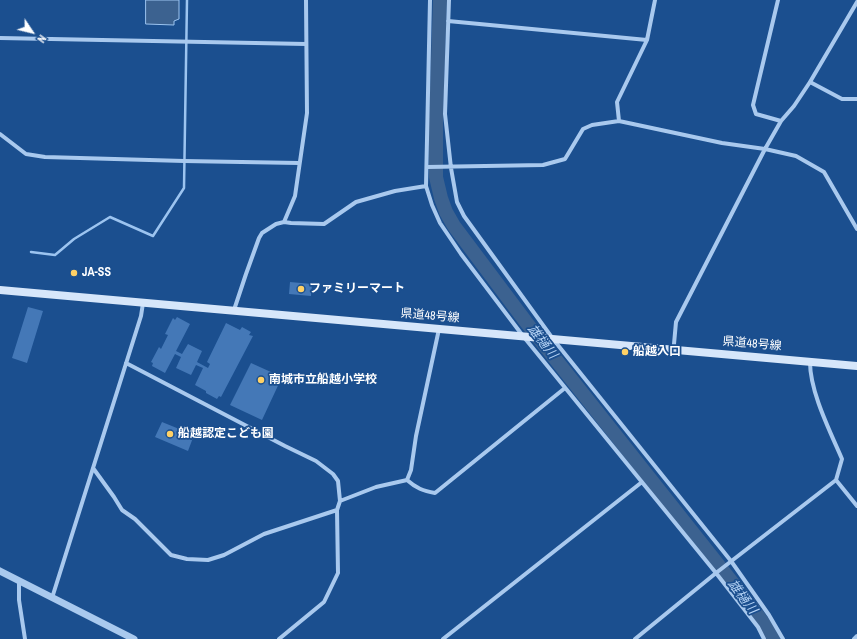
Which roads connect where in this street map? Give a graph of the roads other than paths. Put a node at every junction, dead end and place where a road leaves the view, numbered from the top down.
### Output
1 (306, 0) edge
2 (430, 0) edge
3 (449, 0) edge
4 (655, 0) edge
5 (778, 0) edge
6 (857, 2) edge
7 (448, 21) junction
8 (0, 38) edge
9 (647, 40) junction
10 (306, 44) junction
11 (810, 82) junction
12 (857, 99) edge
13 (781, 121) junction
14 (619, 122) junction
15 (0, 134) edge
16 (765, 149) junction
17 (299, 163) junction
18 (427, 167) junction
19 (450, 168) junction
20 (426, 186) junction
21 (284, 222) junction
22 (857, 228) edge
23 (0, 290) edge
24 (143, 303) junction
25 (234, 310) junction
26 (439, 329) junction
27 (526, 336) junction
28 (551, 339) junction
29 (675, 350) junction
30 (810, 362) junction
31 (126, 363) junction
32 (857, 366) edge
33 (565, 388) junction
34 (93, 468) junction
35 (407, 480) junction
36 (836, 480) junction
37 (642, 482) junction
38 (340, 501) junction
39 (857, 506) edge
40 (337, 510) junction
41 (731, 561) junction
42 (0, 571) edge
43 (716, 573) junction
44 (18, 580) junction
45 (52, 598) junction
46 (857, 636) edge
47 (25, 639) edge
48 (134, 639) edge
49 (279, 639) edge
50 (443, 639) edge
51 (635, 639) edge
52 (764, 639) edge
53 (783, 639) edge
54 (854, 639) edge

1 - 10 street
2 - 18 street
3 - 7 street
4 - 9 street
5 - 13 street
6 - 11 street
7 - 9 street
7 - 19 street
8 - 10 street
9 - 14 street
10 - 17 street
11 - 12 street
11 - 13 street
13 - 16 street
14 - 16 street
14 - 19 street
15 - 17 street
16 - 22 street
16 - 29 street
17 - 21 street
18 - 19 street
18 - 20 street
19 - 28 street
20 - 21 street
20 - 27 street
21 - 25 street
23 - 24 main road, 県道48号線
24 - 25 main road, 県道48号線
24 - 31 street
25 - 26 main road, 県道48号線
26 - 27 main road, 県道48号線
26 - 35 street
27 - 28 main road, 県道48号線
27 - 33 street
28 - 29 main road, 県道48号線
28 - 41 street
29 - 30 main road, 県道48号線
30 - 32 main road, 県道48号線
30 - 36 street
31 - 34 street
31 - 38 street
33 - 35 street
33 - 37 street
34 - 40 street
34 - 45 street
35 - 38 street
36 - 39 street
36 - 41 street
37 - 43 street
37 - 50 street
38 - 40 street
40 - 49 street
41 - 43 street
41 - 53 street
42 - 44 street
43 - 51 street
43 - 52 street
44 - 45 street
44 - 47 street
45 - 48 street
46 - 54 street

